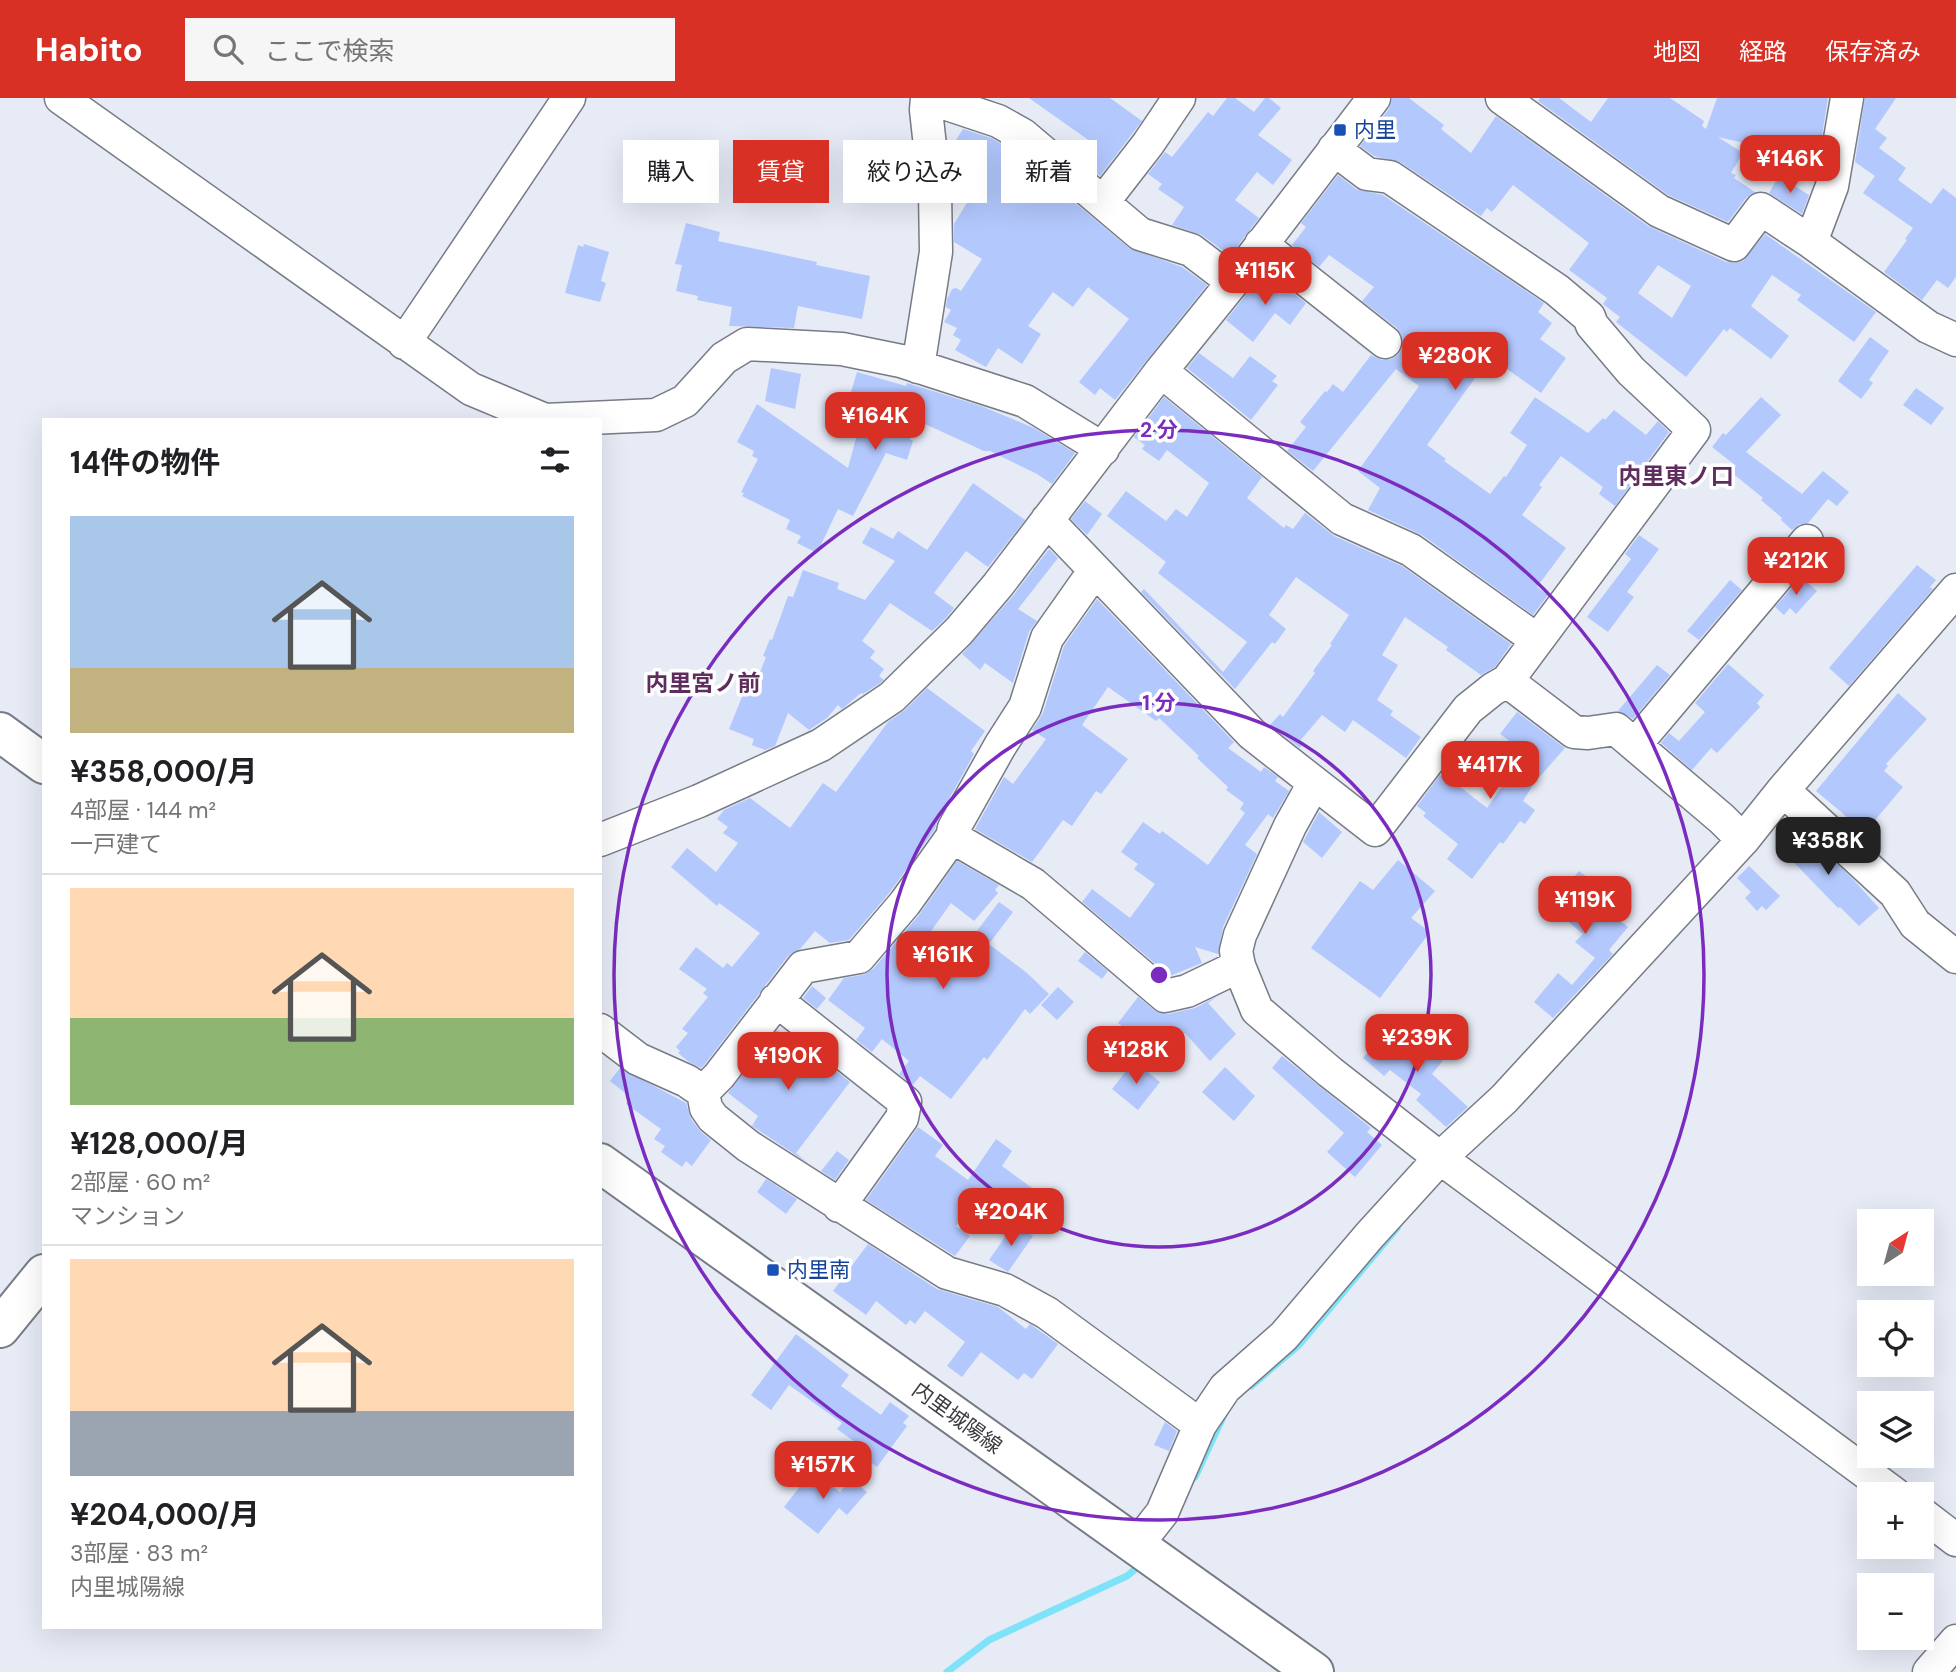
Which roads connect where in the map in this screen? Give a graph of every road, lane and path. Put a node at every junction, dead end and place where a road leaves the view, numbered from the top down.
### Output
1 (61, 98) edge
2 (569, 98) edge
3 (928, 98) edge
4 (1179, 98) edge
5 (1374, 98) edge
6 (1502, 98) edge
7 (1847, 98) edge
8 (1334, 149) junction
9 (1103, 202) junction
10 (1811, 242) junction
11 (1261, 244) junction
12 (1233, 282) junction
13 (1956, 340) edge
14 (404, 342) junction
15 (1385, 342) dead end
16 (918, 367) junction
17 (1161, 371) junction
18 (540, 418) edge
19 (589, 418) edge
20 (1103, 449) junction
21 (1047, 520) junction
22 (1807, 541) dead end
23 (1095, 570) junction
24 (1956, 590) edge
25 (1537, 640) junction
26 (1507, 681) junction
27 (0, 732) edge
28 (1635, 745) junction
29 (42, 763) edge
30 (1314, 783) junction
31 (1783, 790) junction
32 (953, 836) junction
33 (602, 839) edge
34 (1743, 840) junction
35 (1956, 957) edge
36 (1239, 966) junction
37 (776, 1000) junction
38 (602, 1032) edge
39 (704, 1093) junction
40 (1440, 1158) junction
41 (602, 1164) edge
42 (839, 1206) junction
43 (42, 1276) edge
44 (0, 1328) edge
45 (1200, 1425) junction
46 (1879, 1482) edge
47 (1934, 1523) edge
48 (1956, 1539) edge
49 (1136, 1546) junction
50 (1956, 1641) edge
51 (1314, 1672) edge
52 (1929, 1672) edge

1 - 14 street
2 - 14 street
3 - 9 street
3 - 16 street
4 - 9 street
5 - 8 street
6 - 10 street
7 - 10 street
8 - 11 street
8 - 25 street
9 - 12 street
10 - 13 street
11 - 12 street
11 - 15 street
12 - 17 street
14 - 18 street
16 - 19 street
16 - 20 street
17 - 20 street
17 - 25 street
20 - 21 street
21 - 23 street
21 - 33 street
22 - 28 street
23 - 30 street
23 - 32 street
24 - 31 street
25 - 26 street
26 - 28 street
26 - 30 street
27 - 29 main road
28 - 34 street
30 - 36 street
31 - 34 street
31 - 35 street
32 - 36 street
32 - 37 street
34 - 40 street
36 - 40 street
37 - 39 street
37 - 42 street
38 - 39 street
39 - 42 street
40 - 45 street
40 - 46 street
41 - 49 main road, 内里城陽線
42 - 45 street
43 - 44 main road
45 - 49 street
47 - 48 street
49 - 51 main road, 内里城陽線
50 - 52 street

